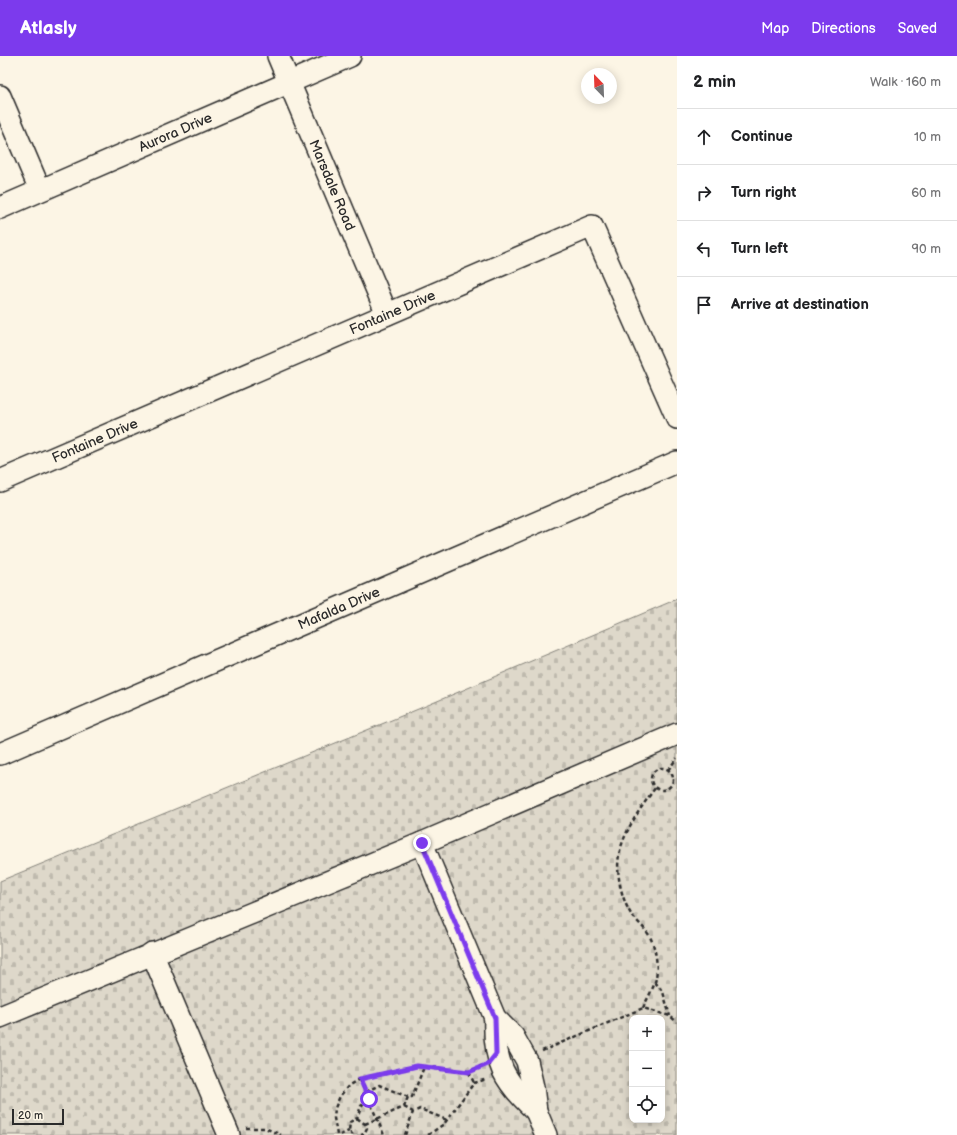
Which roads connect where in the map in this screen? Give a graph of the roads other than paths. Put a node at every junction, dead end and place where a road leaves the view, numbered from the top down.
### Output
1 (278, 56) edge
2 (350, 56) edge
3 (289, 82) junction
4 (0, 96) edge
5 (40, 190) junction
6 (0, 208) edge
7 (388, 314) junction
8 (677, 418) edge
9 (677, 462) edge
10 (0, 481) edge
11 (677, 734) edge
12 (0, 754) edge
13 (422, 843) junction
14 (152, 953) junction
15 (0, 1017) edge
16 (495, 1018) junction
17 (536, 1111) junction
18 (229, 1135) edge
19 (546, 1135) edge

1 - 3 street, Marsdale Road
2 - 3 street, Aurora Drive
3 - 5 street, Aurora Drive
3 - 7 street, Marsdale Road
4 - 5 street
5 - 6 street, Aurora Drive
7 - 8 street, Fontaine Drive
7 - 10 street, Fontaine Drive
9 - 12 street, Mafalda Drive
11 - 13 street
13 - 14 street
13 - 16 street
14 - 15 street
14 - 18 street
16 - 17 street
16 - 17 street
17 - 19 street

